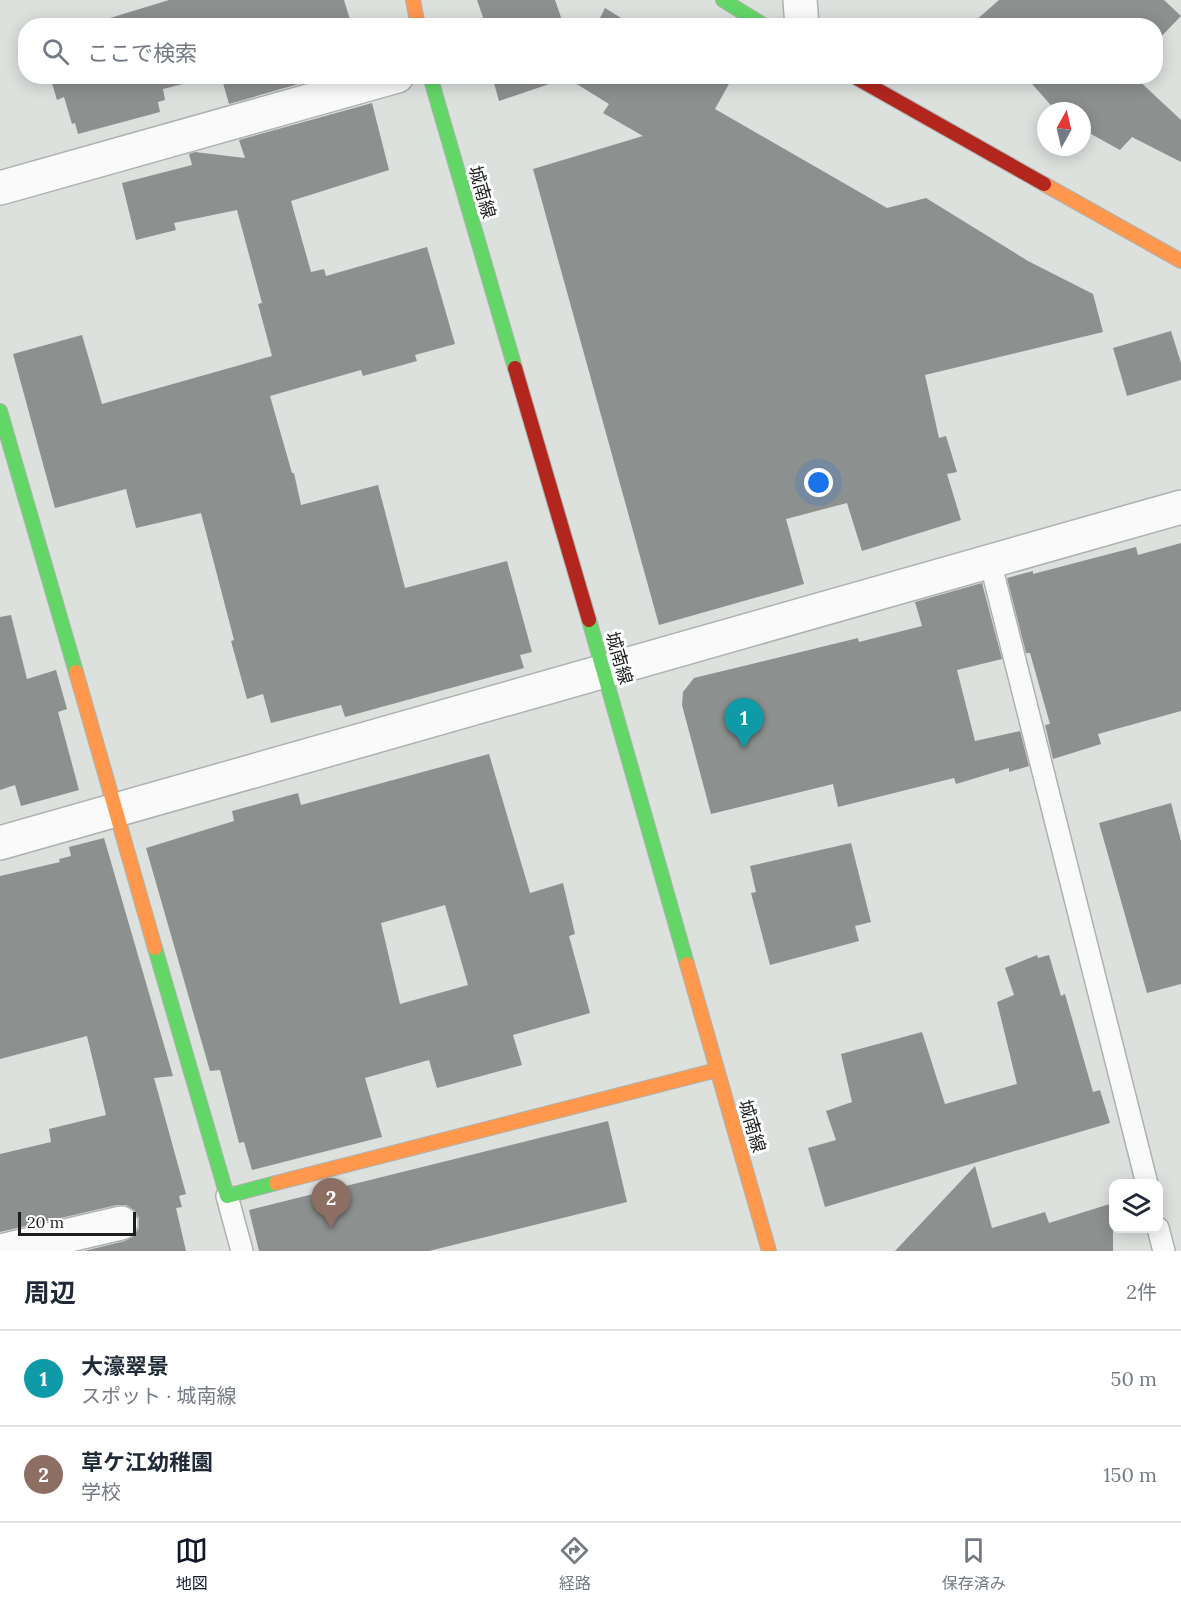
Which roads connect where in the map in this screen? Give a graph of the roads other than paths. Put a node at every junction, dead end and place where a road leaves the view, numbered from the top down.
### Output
1 (412, 0) edge
2 (723, 0) edge
3 (800, 0) edge
4 (416, 18) edge
5 (752, 18) edge
6 (801, 18) edge
7 (369, 84) edge
8 (432, 84) edge
9 (867, 84) edge
10 (0, 188) edge
11 (1181, 261) edge
12 (0, 411) edge
13 (1181, 507) edge
14 (990, 561) junction
15 (604, 672) junction
16 (114, 811) junction
17 (0, 843) edge
18 (717, 1070) junction
19 (1146, 1179) edge
20 (227, 1196) junction
21 (121, 1223) dead end
22 (1159, 1233) edge
23 (1, 1251) edge
24 (242, 1251) edge
25 (769, 1251) edge
26 (1164, 1251) edge

1 - 4 street
2 - 5 street
3 - 6 street
7 - 10 street
8 - 15 street, 城南線
9 - 11 street
12 - 16 street
13 - 14 street
14 - 15 street
14 - 19 lane
15 - 16 street
15 - 18 street, 城南線
16 - 17 street
16 - 20 street
18 - 20 street
18 - 25 street, 城南線
20 - 24 lane
21 - 23 street
22 - 26 lane

